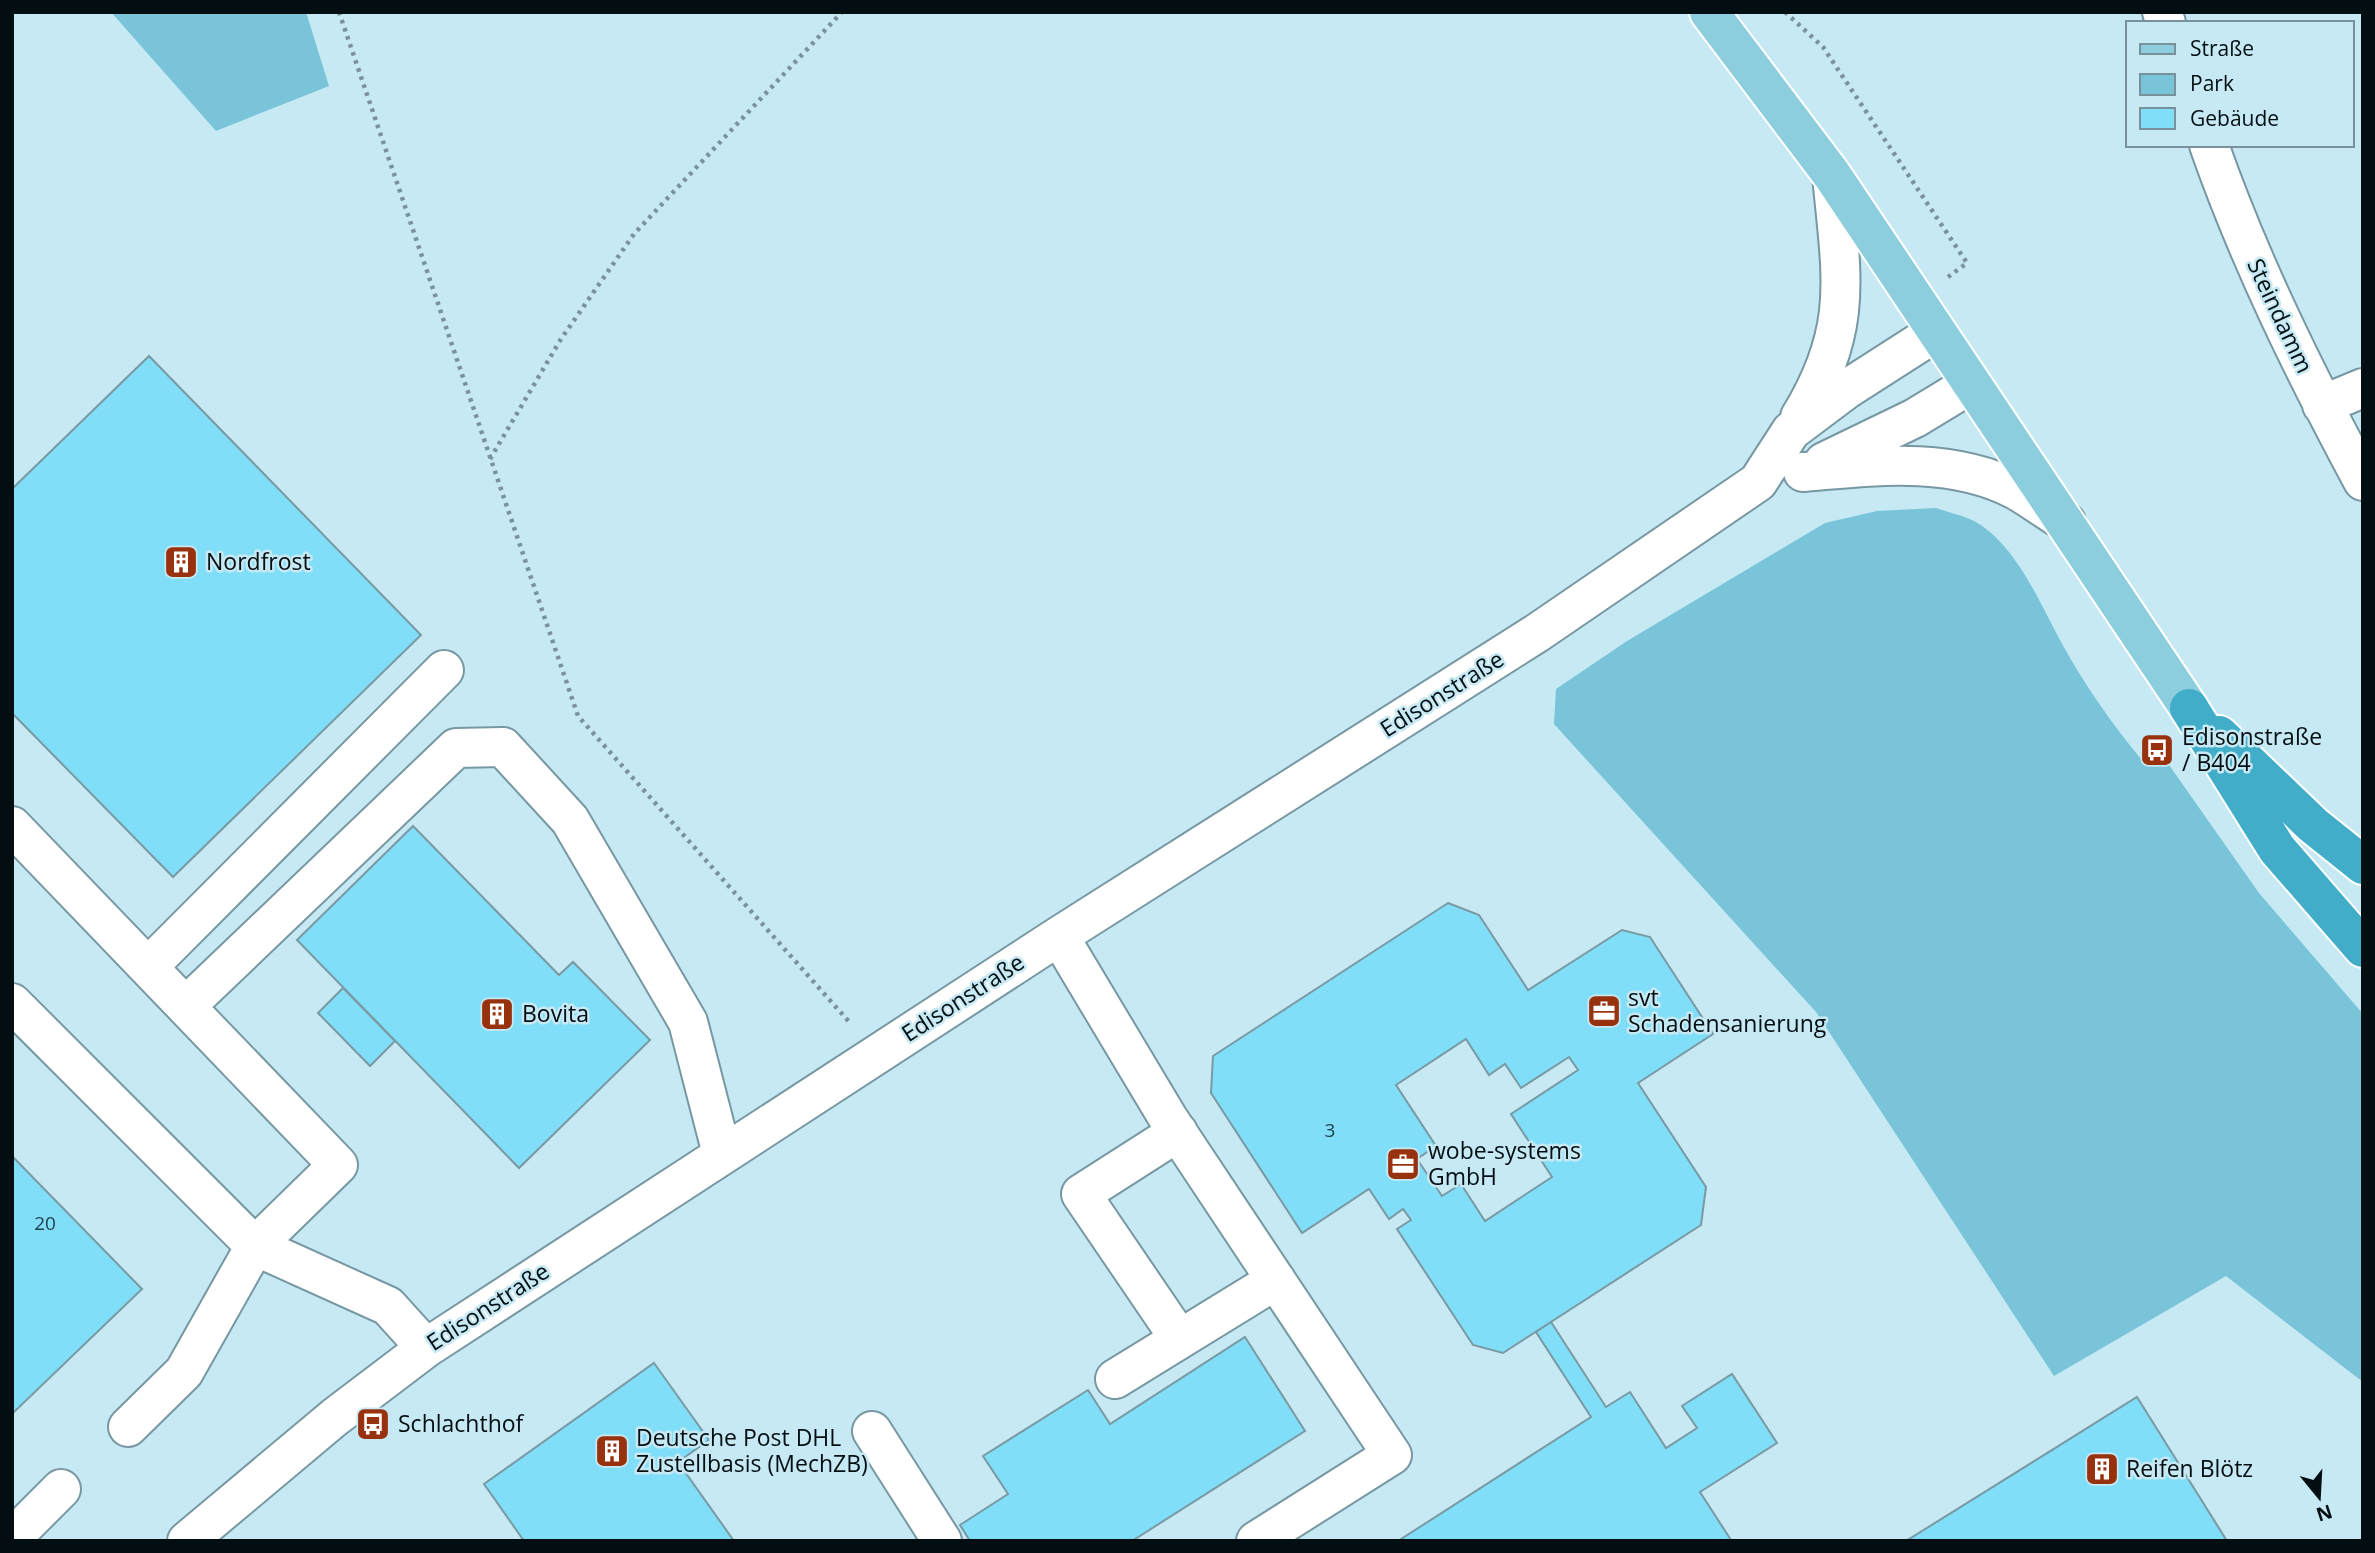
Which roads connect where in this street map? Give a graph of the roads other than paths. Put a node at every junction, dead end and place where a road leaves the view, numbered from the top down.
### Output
1 (1709, 12) edge
2 (2210, 147) edge
3 (1832, 175) junction
4 (1936, 332) junction
5 (1970, 384) junction
6 (2363, 388) edge
7 (2322, 405) junction
8 (1791, 431) junction
9 (1803, 472) junction
10 (2363, 481) edge
11 (1758, 482) junction
12 (2068, 524) junction
13 (444, 670) dead end
14 (2189, 708) junction
15 (12, 826) edge
16 (2363, 865) edge
17 (1059, 936) junction
18 (2363, 948) edge
19 (148, 967) junction
20 (12, 1003) edge
21 (186, 1006) junction
22 (1178, 1132) junction
23 (722, 1154) junction
24 (255, 1246) junction
25 (1276, 1280) junction
26 (1179, 1338) junction
27 (426, 1348) junction
28 (1115, 1379) dead end
29 (128, 1427) dead end
30 (872, 1431) dead end
31 (61, 1489) dead end
32 (12, 1538) edge
33 (187, 1541) edge
34 (942, 1541) edge
35 (1256, 1541) edge

1 - 3 main road
2 - 7 street, Steindamm
3 - 4 main road
3 - 8 street
4 - 5 main road
4 - 8 street, Edisonstraße
5 - 9 street, Edisonstraße
5 - 12 main road
6 - 7 street
7 - 10 street, Steindamm
8 - 11 street, Edisonstraße
9 - 11 street, Edisonstraße
9 - 12 street
11 - 17 street, Edisonstraße
12 - 14 main road
13 - 19 street
14 - 16 highway
14 - 18 highway
15 - 19 street
17 - 22 street
17 - 23 street, Edisonstraße
19 - 21 street
20 - 24 street
21 - 23 street
21 - 24 street
22 - 25 street
22 - 26 street
23 - 27 street, Edisonstraße
24 - 27 street
24 - 29 street
25 - 26 street
25 - 35 street
26 - 28 street
27 - 33 street, Edisonstraße
30 - 34 street
31 - 32 street

